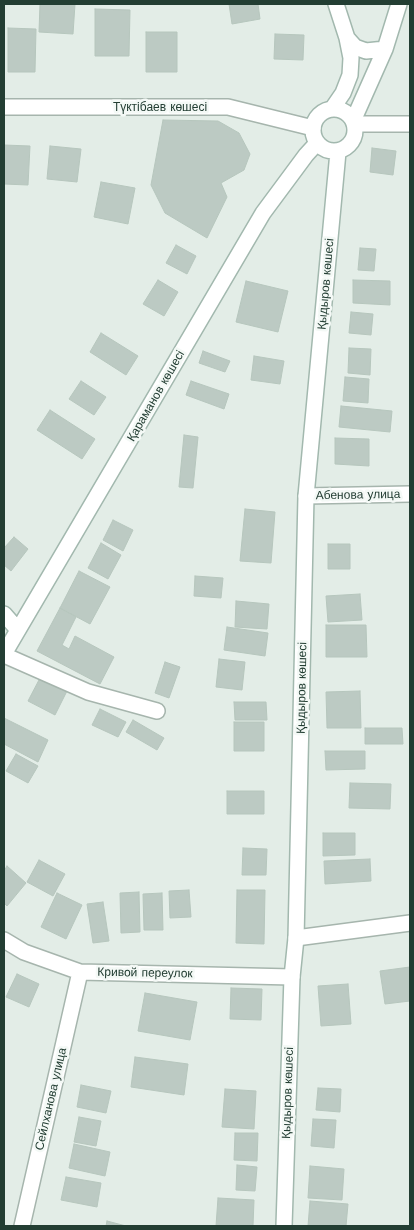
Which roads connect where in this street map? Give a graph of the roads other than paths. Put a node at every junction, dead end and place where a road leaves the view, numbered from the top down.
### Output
1 (336, 4) edge
2 (399, 4) edge
3 (347, 38) junction
4 (384, 49) junction
5 (4, 107) edge
6 (332, 109) junction
7 (354, 122) junction
8 (410, 124) edge
9 (313, 128) junction
10 (317, 143) junction
11 (338, 152) junction
12 (410, 494) edge
13 (306, 496) junction
14 (4, 614) edge
15 (18, 630) junction
16 (4, 655) edge
17 (158, 711) dead end
18 (410, 923) edge
19 (296, 938) junction
20 (4, 940) edge
21 (80, 972) junction
22 (292, 977) junction
23 (22, 1226) edge
24 (284, 1226) edge

1 - 3 street
2 - 4 street
3 - 4 street
3 - 6 street
4 - 7 street
5 - 9 street, Түктібаев көшесі
6 - 7 street
6 - 9 street
7 - 8 street
7 - 11 street
9 - 10 street
10 - 11 street
10 - 15 street, Қараманов көшесі
11 - 13 street, Қыдыров көшесі
12 - 13 street, Абенова улица
13 - 19 street, Қыдыров көшесі
14 - 15 street
15 - 16 street, Қараманов көшесі
16 - 17 street
18 - 19 street
19 - 22 street, Қыдыров көшесі
20 - 21 street, Кривой переулок
21 - 22 street, Кривой переулок
21 - 23 street, Сейлханова улица
22 - 24 street, Қыдыров көшесі

